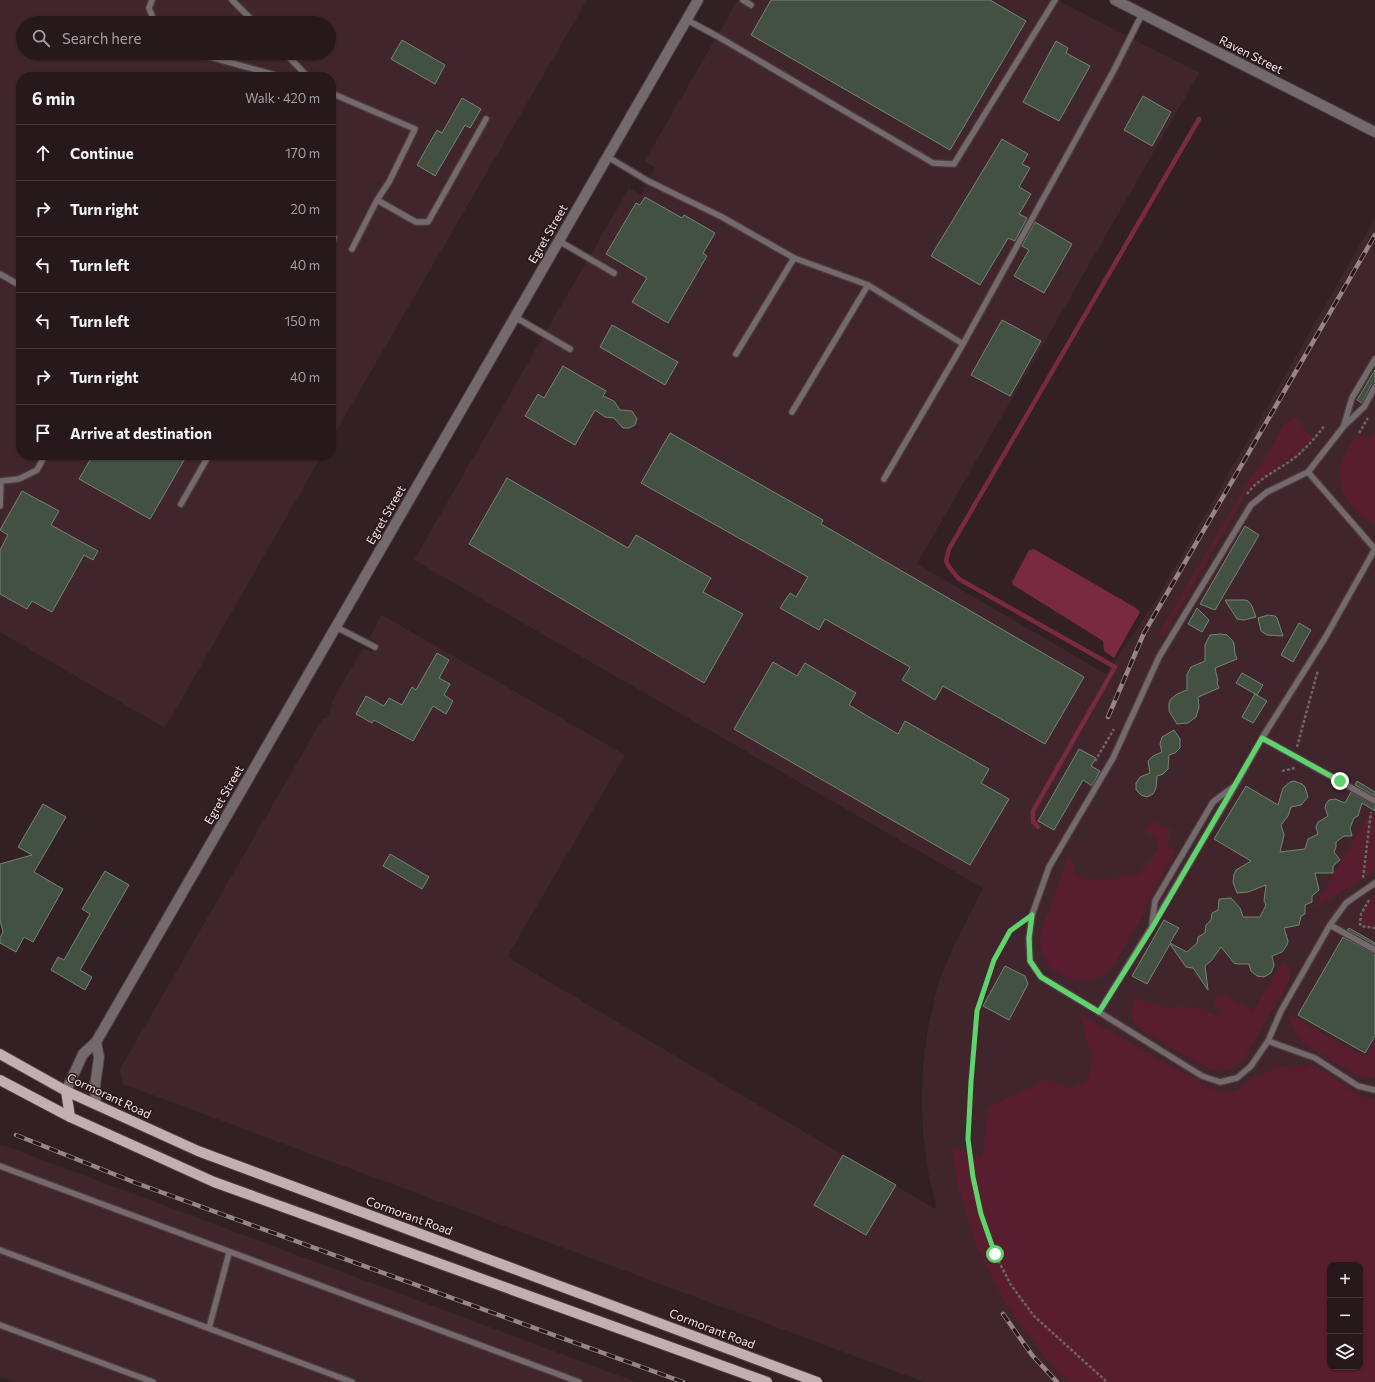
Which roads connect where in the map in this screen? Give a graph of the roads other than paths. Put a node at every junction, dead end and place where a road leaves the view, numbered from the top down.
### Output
1 (152, 0) edge
2 (232, 0) edge
3 (698, 0) edge
4 (743, 0) edge
5 (1055, 0) edge
6 (1115, 0) edge
7 (751, 5) dead end
8 (1142, 14) junction
9 (152, 16) edge
10 (248, 16) edge
11 (687, 20) junction
12 (221, 60) edge
13 (292, 60) edge
14 (264, 72) edge
15 (303, 72) edge
16 (336, 95) edge
17 (486, 119) dead end
18 (1375, 132) edge
19 (608, 157) junction
20 (377, 200) junction
21 (559, 241) junction
22 (352, 249) dead end
23 (794, 258) junction
24 (614, 273) dead end
25 (0, 274) edge
26 (16, 283) edge
27 (868, 285) junction
28 (515, 317) junction
29 (963, 344) junction
30 (570, 349) dead end
31 (736, 354) dead end
32 (1375, 359) edge
33 (1375, 387) edge
34 (792, 412) dead end
35 (1344, 426) junction
36 (42, 460) edge
37 (206, 460) edge
38 (1308, 472) junction
39 (884, 479) dead end
40 (181, 504) dead end
41 (0, 506) edge
42 (1375, 549) edge
43 (336, 626) junction
44 (375, 647) dead end
45 (1262, 738) junction
46 (1235, 786) junction
47 (1375, 801) edge
48 (1375, 883) edge
49 (1330, 924) junction
50 (1152, 928) junction
51 (1375, 950) edge
52 (1099, 1012) junction
53 (1268, 1041) junction
54 (96, 1042) junction
55 (0, 1054) edge
56 (0, 1080) edge
57 (1375, 1090) edge
58 (66, 1091) junction
59 (96, 1104) junction
60 (70, 1117) junction
61 (0, 1166) edge
62 (0, 1250) edge
63 (229, 1253) junction
64 (0, 1325) edge
65 (209, 1328) junction
66 (752, 1379) edge
67 (153, 1382) edge
68 (352, 1382) edge
69 (579, 1382) edge
70 (767, 1382) edge
71 (817, 1382) edge

1 - 9 lane
2 - 10 lane
3 - 11 street, Egret Street
4 - 7 lane
5 - 11 lane
6 - 8 street, Raven Street
8 - 18 street, Raven Street
8 - 29 lane
11 - 19 street, Egret Street
12 - 14 lane
13 - 15 lane
16 - 20 lane
17 - 20 lane
19 - 21 street, Egret Street
19 - 23 lane
20 - 22 lane
21 - 24 lane
21 - 28 street, Egret Street
23 - 27 lane
23 - 31 lane
25 - 26 lane
27 - 29 lane
27 - 34 lane
28 - 30 lane
28 - 43 street, Egret Street
29 - 39 lane
32 - 35 lane
33 - 35 lane
35 - 38 lane
36 - 41 lane
37 - 40 lane
38 - 42 lane
38 - 52 lane
42 - 45 lane
43 - 44 lane
43 - 54 street, Egret Street
45 - 46 lane
45 - 47 lane
46 - 50 lane
46 - 50 lane
48 - 49 lane
49 - 51 lane
49 - 53 lane
50 - 52 lane
52 - 53 lane
53 - 57 lane
54 - 58 street, Egret Street
54 - 59 street
55 - 58 main road, Cormorant Road
56 - 60 main road
58 - 59 main road, Cormorant Road
58 - 60 main road
59 - 71 main road, Cormorant Road
60 - 66 main road
61 - 63 lane
62 - 65 lane
63 - 65 lane
63 - 69 lane
64 - 67 lane
65 - 68 lane
66 - 70 main road

